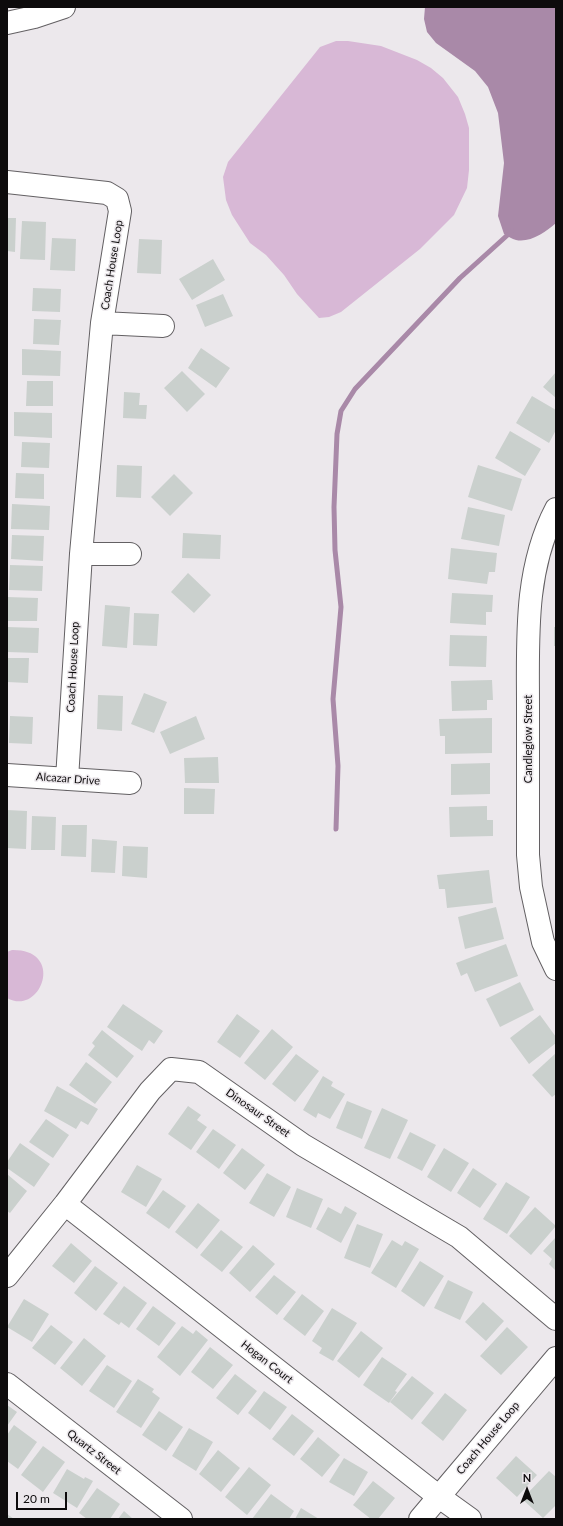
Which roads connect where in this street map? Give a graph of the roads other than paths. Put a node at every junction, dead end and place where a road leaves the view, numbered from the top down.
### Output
1 (64, 7) edge
2 (7, 23) edge
3 (7, 182) edge
4 (102, 323) junction
5 (163, 326) dead end
6 (556, 509) edge
7 (81, 554) junction
8 (130, 554) dead end
9 (7, 775) edge
10 (67, 779) junction
11 (130, 783) dead end
12 (556, 969) edge
13 (65, 1204) junction
14 (7, 1276) edge
15 (556, 1319) edge
16 (556, 1358) edge
17 (7, 1384) edge
18 (438, 1496) junction
19 (181, 1519) edge
20 (420, 1519) edge
21 (470, 1519) edge

1 - 2 street
3 - 4 street, Coach House Loop
4 - 5 street, Coach House Loop
4 - 7 street, Coach House Loop
6 - 12 street, Candleglow Street
7 - 8 street
7 - 10 street, Coach House Loop
9 - 10 street, Alcazar Drive
10 - 11 street, Alcazar Drive
13 - 14 street, Dinosaur Street
13 - 15 street, Dinosaur Street
13 - 18 street, Hogan Court
16 - 18 street, Coach House Loop
17 - 19 street, Quartz Street
18 - 20 street, Coach House Loop
18 - 21 street, Hogan Court

